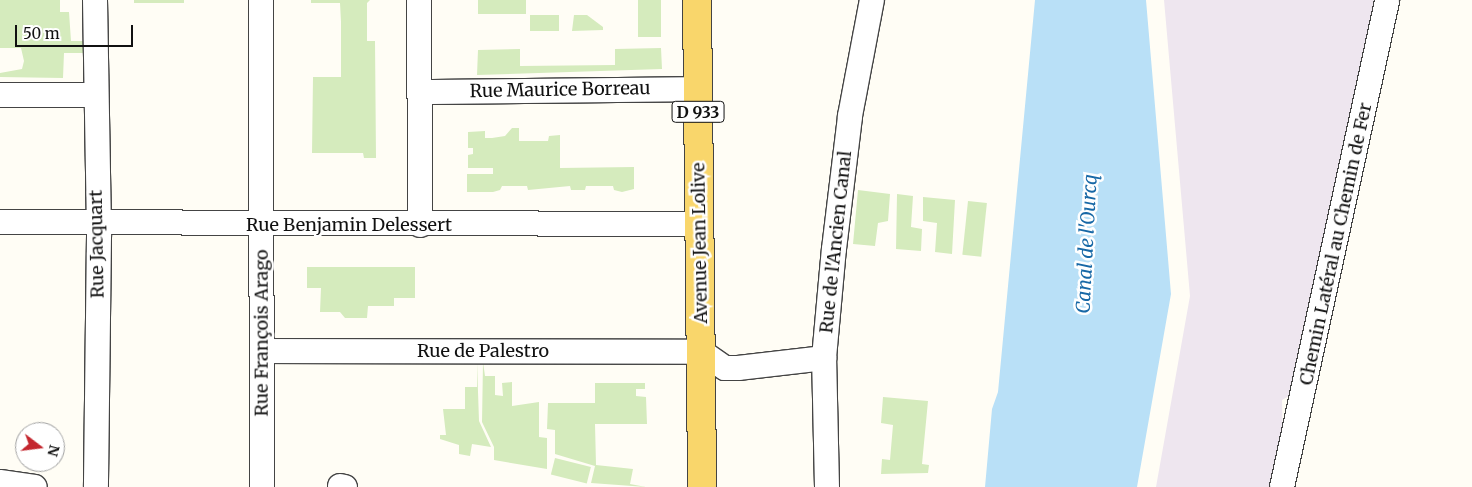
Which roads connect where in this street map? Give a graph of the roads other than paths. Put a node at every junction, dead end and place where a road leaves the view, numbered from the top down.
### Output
1 (95, 0) edge
2 (261, 0) edge
3 (420, 0) edge
4 (697, 0) edge
5 (872, 0) edge
6 (1387, 0) edge
7 (698, 89) junction
8 (421, 92) junction
9 (0, 95) edge
10 (95, 95) junction
11 (0, 222) edge
12 (98, 224) junction
13 (420, 224) junction
14 (699, 224) junction
15 (262, 225) junction
16 (263, 351) junction
17 (702, 352) junction
18 (824, 358) junction
19 (0, 482) edge
20 (35, 487) edge
21 (96, 487) edge
22 (262, 487) edge
23 (702, 487) edge
24 (828, 487) edge
25 (1282, 487) edge

1 - 10 street, Rue Jacquart
2 - 15 street, Rue François Arago
3 - 8 street
4 - 7 main road, Avenue Jean Lolive / D 933
5 - 18 street, Rue de l'Ancien Canal
6 - 25 street, Chemin Latéral au Chemin de Fer
7 - 8 street, Rue Maurice Borreau
7 - 14 main road, Avenue Jean Lolive / D 933
8 - 13 street
9 - 10 street
10 - 12 street, Rue Jacquart
11 - 12 street, Rue Benjamin Delessert
12 - 15 street, Rue Benjamin Delessert
12 - 21 street, Rue Jacquart
13 - 14 street, Rue Benjamin Delessert
13 - 15 street, Rue Benjamin Delessert
14 - 17 main road, Avenue Jean Lolive / D 933
15 - 16 street, Rue François Arago
16 - 17 street, Rue de Palestro
16 - 22 street, Rue François Arago
17 - 18 street
17 - 23 main road, Avenue Jean Lolive / D 933
18 - 24 street, Rue de l'Ancien Canal
19 - 20 street

